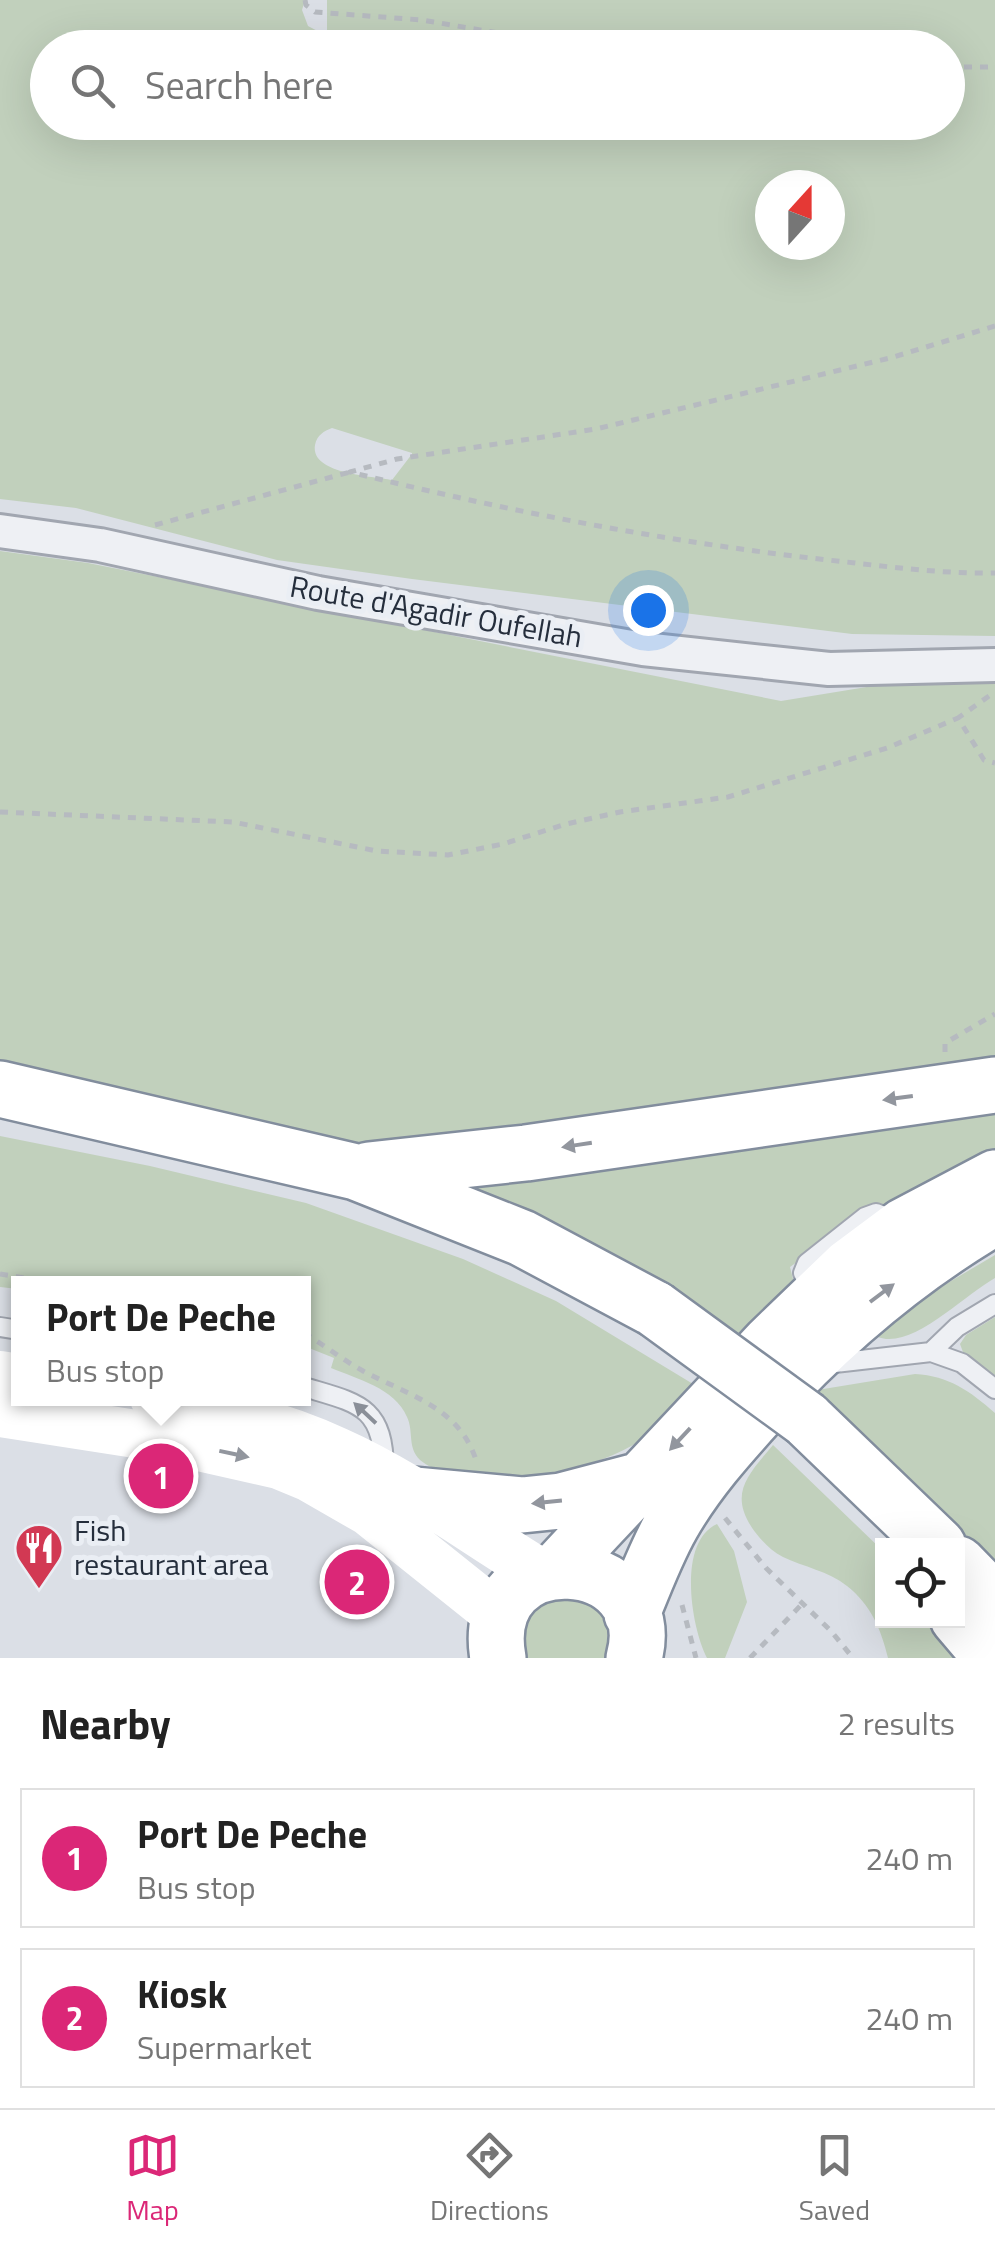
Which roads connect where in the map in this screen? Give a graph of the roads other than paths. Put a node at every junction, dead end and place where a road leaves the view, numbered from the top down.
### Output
1 (0, 531) edge
2 (995, 665) edge
3 (995, 1085) edge
4 (0, 1089) edge
5 (0, 1117) edge
6 (356, 1172) junction
7 (995, 1178) edge
8 (995, 1217) edge
9 (995, 1304) edge
10 (650, 1319) junction
11 (931, 1352) junction
12 (311, 1388) edge
13 (995, 1389) edge
14 (197, 1406) edge
15 (800, 1407) junction
16 (0, 1413) edge
17 (642, 1480) junction
18 (399, 1485) junction
19 (888, 1538) edge
20 (930, 1538) edge
21 (549, 1571) junction
22 (965, 1571) edge
23 (995, 1602) edge
24 (965, 1626) edge
25 (498, 1637) edge
26 (637, 1645) edge
27 (992, 1658) edge

1 - 2 street, Route d'Agadir Oufellah
3 -> 6 highway
4 - 6 highway
5 - 10 highway
6 - 10 highway
7 -> 17 highway
15 -> 8 highway
9 - 11 lane
10 - 15 highway, bridge
11 - 13 lane
11 - 15 lane
18 -> 12 lane
14 - 18 street
15 - 19 highway
15 - 20 highway
15 - 26 highway
16 -> 25 street
17 -> 18 highway
17 - 21 highway
18 - 21 street
21 - 25 highway
21 - 26 highway
22 - 23 highway
24 - 27 highway

